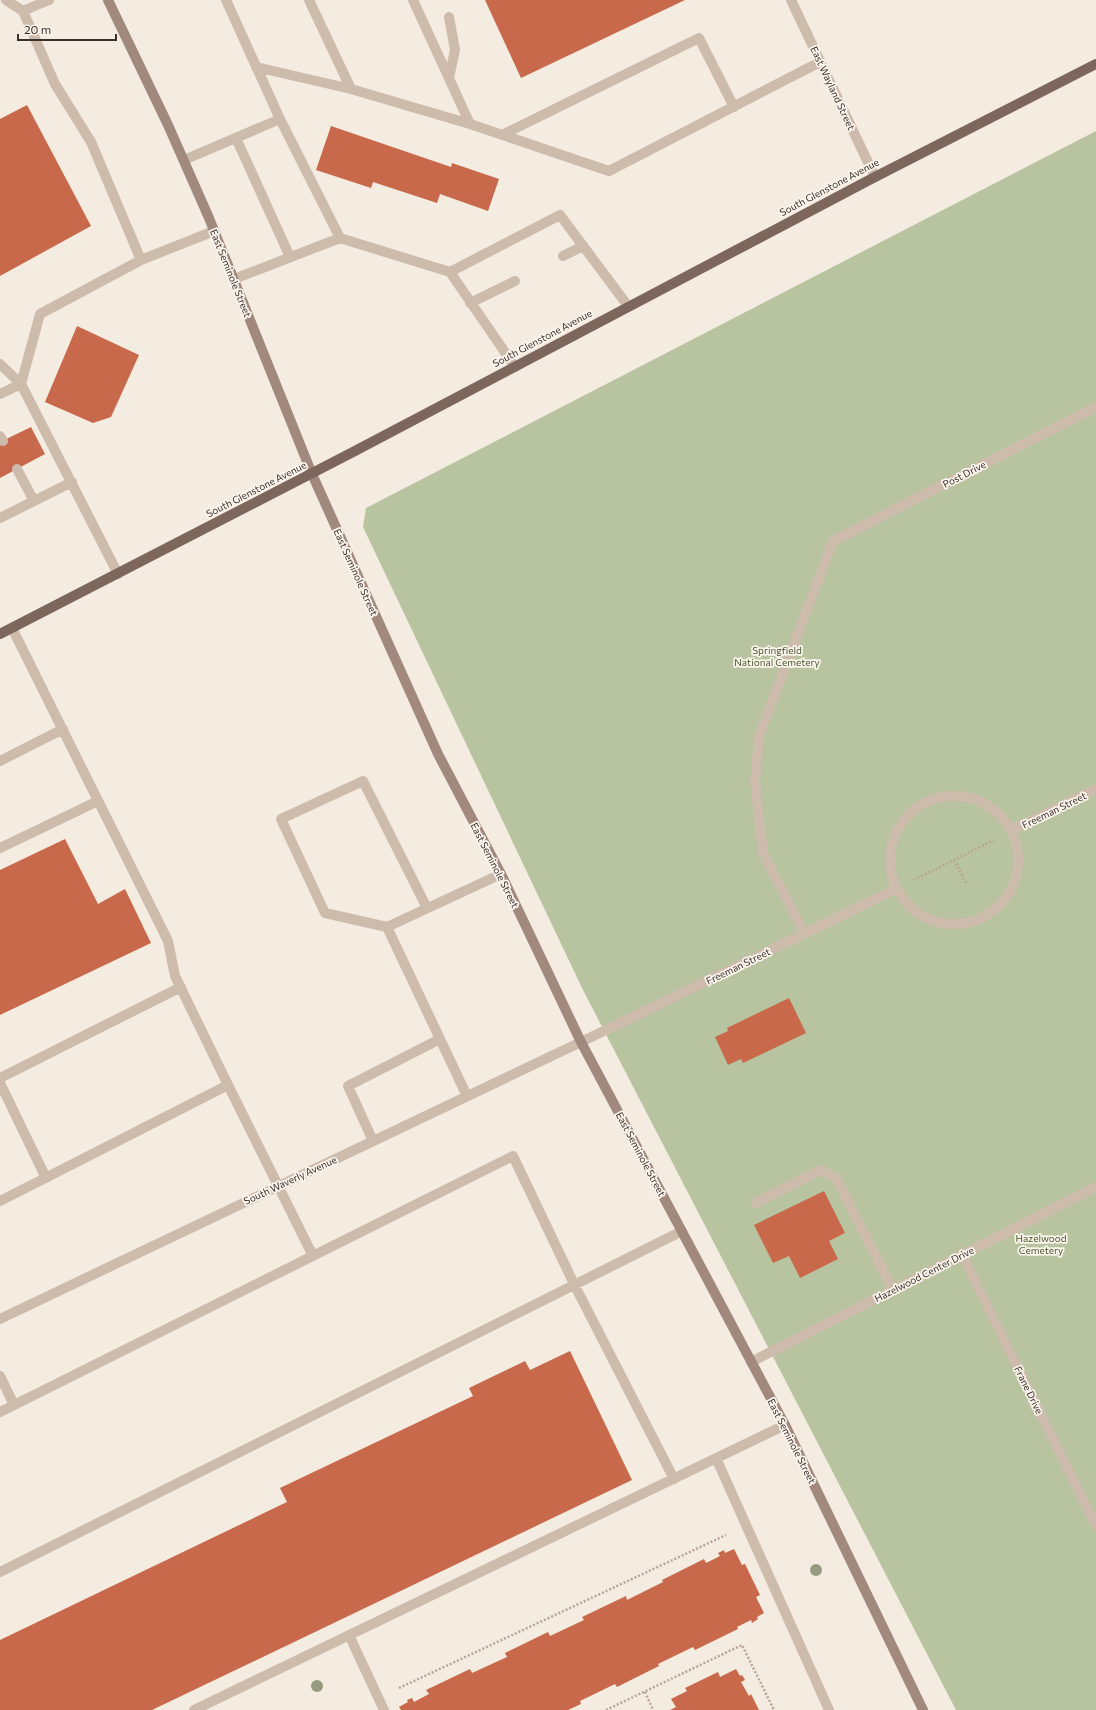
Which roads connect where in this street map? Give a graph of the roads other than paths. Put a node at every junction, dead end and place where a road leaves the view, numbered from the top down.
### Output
1 (6, 0) edge
2 (49, 0) edge
3 (108, 0) edge
4 (226, 0) edge
5 (309, 0) edge
6 (413, 0) edge
7 (791, 0) edge
8 (23, 11) junction
9 (449, 17) dead end
10 (820, 62) junction
11 (1096, 64) edge
12 (256, 67) junction
13 (449, 78) junction
14 (351, 89) junction
15 (734, 106) junction
16 (280, 119) junction
17 (470, 124) junction
18 (502, 135) junction
19 (236, 138) junction
20 (184, 160) junction
21 (874, 177) junction
22 (214, 230) junction
23 (340, 238) junction
24 (583, 246) junction
25 (563, 256) dead end
26 (290, 257) junction
27 (141, 260) junction
28 (450, 272) junction
29 (234, 279) junction
30 (515, 281) dead end
31 (470, 303) junction
32 (628, 306) junction
33 (0, 364) edge
34 (515, 367) junction
35 (21, 384) junction
36 (0, 394) edge
37 (1096, 407) edge
38 (17, 469) dead end
39 (312, 474) junction
40 (72, 482) junction
41 (34, 501) junction
42 (0, 518) edge
43 (118, 574) junction
44 (12, 628) junction
45 (0, 634) edge
46 (63, 729) junction
47 (0, 761) edge
48 (1096, 789) edge
49 (98, 801) junction
50 (1012, 830) junction
51 (0, 848) edge
52 (501, 874) junction
53 (896, 889) junction
54 (428, 908) junction
55 (387, 927) junction
56 (804, 933) junction
57 (181, 987) junction
58 (440, 1039) junction
59 (581, 1042) junction
60 (0, 1078) edge
61 (0, 1083) edge
62 (228, 1085) junction
63 (467, 1096) junction
64 (373, 1141) junction
65 (46, 1178) junction
66 (277, 1186) junction
67 (1096, 1187) edge
68 (0, 1201) edge
69 (756, 1203) dead end
70 (682, 1231) junction
71 (962, 1255) junction
72 (313, 1256) junction
73 (574, 1286) junction
74 (893, 1290) junction
75 (0, 1319) edge
76 (751, 1362) junction
77 (0, 1376) edge
78 (14, 1405) junction
79 (0, 1412) edge
80 (785, 1425) junction
81 (716, 1458) junction
82 (674, 1479) junction
83 (1096, 1526) edge
84 (0, 1572) edge
85 (349, 1635) junction
86 (194, 1710) edge
87 (384, 1710) edge
88 (828, 1710) edge
89 (923, 1710) edge

1 - 8 street
2 - 8 street
3 - 20 street, East Seminole Street
4 - 12 street
5 - 14 street
6 - 13 street
7 - 10 street, East Wayland Street
8 - 27 street
9 - 13 street
10 - 15 street
10 - 21 street, East Wayland Street
11 - 21 main road, South Glenstone Avenue
12 - 14 street
12 - 16 street
13 - 17 street
14 - 17 street
15 - 18 street
15 - 18 street
16 - 19 street
16 - 23 street
17 - 18 street
19 - 20 street
19 - 26 street
20 - 22 street, East Seminole Street
21 - 32 main road, South Glenstone Avenue
22 - 27 street
22 - 29 street, East Seminole Street
23 - 26 street
23 - 28 street
24 - 25 street
24 - 28 street
24 - 32 street
26 - 29 street
27 - 35 street
28 - 31 street
29 - 39 street, East Seminole Street
30 - 31 street
31 - 34 street
32 - 34 main road, South Glenstone Avenue
33 - 35 street
34 - 39 main road, South Glenstone Avenue
35 - 36 street
35 - 40 street
37 - 56 street, Post Drive
38 - 41 street
39 - 43 main road, South Glenstone Avenue
39 - 52 street, East Seminole Street
40 - 41 street
40 - 43 street
41 - 42 street
43 - 44 main road, South Glenstone Avenue
44 - 45 main road, South Glenstone Avenue
44 - 46 street
46 - 47 street
46 - 49 street
48 - 50 street, Freeman Street
49 - 51 street
49 - 57 street
50 - 53 street
50 - 53 street
52 - 54 street
52 - 59 street, East Seminole Street
53 - 56 street, Freeman Street
54 - 55 street
54 - 55 street
55 - 58 street
56 - 59 street, Freeman Street
57 - 60 street
57 - 62 street
58 - 63 street
58 - 64 street
59 - 63 street, South Waverly Avenue
59 - 70 street, East Seminole Street
61 - 65 street
62 - 65 street
62 - 66 street
63 - 64 street, South Waverly Avenue
64 - 66 street, South Waverly Avenue
65 - 68 street
66 - 72 street
66 - 75 street, South Waverly Avenue
67 - 71 street, Hazelwood Center Drive
69 - 74 street
70 - 73 street
70 - 76 street, East Seminole Street
71 - 74 street, Hazelwood Center Drive
71 - 83 street, Frane Drive
72 - 73 street
72 - 78 street
73 - 82 street
73 - 84 street
74 - 76 street, Hazelwood Center Drive
76 - 80 street, East Seminole Street
77 - 78 street
78 - 79 street
80 - 81 street
80 - 89 street, East Seminole Street
81 - 82 street
81 - 88 street
82 - 85 street
85 - 86 street
85 - 87 street

